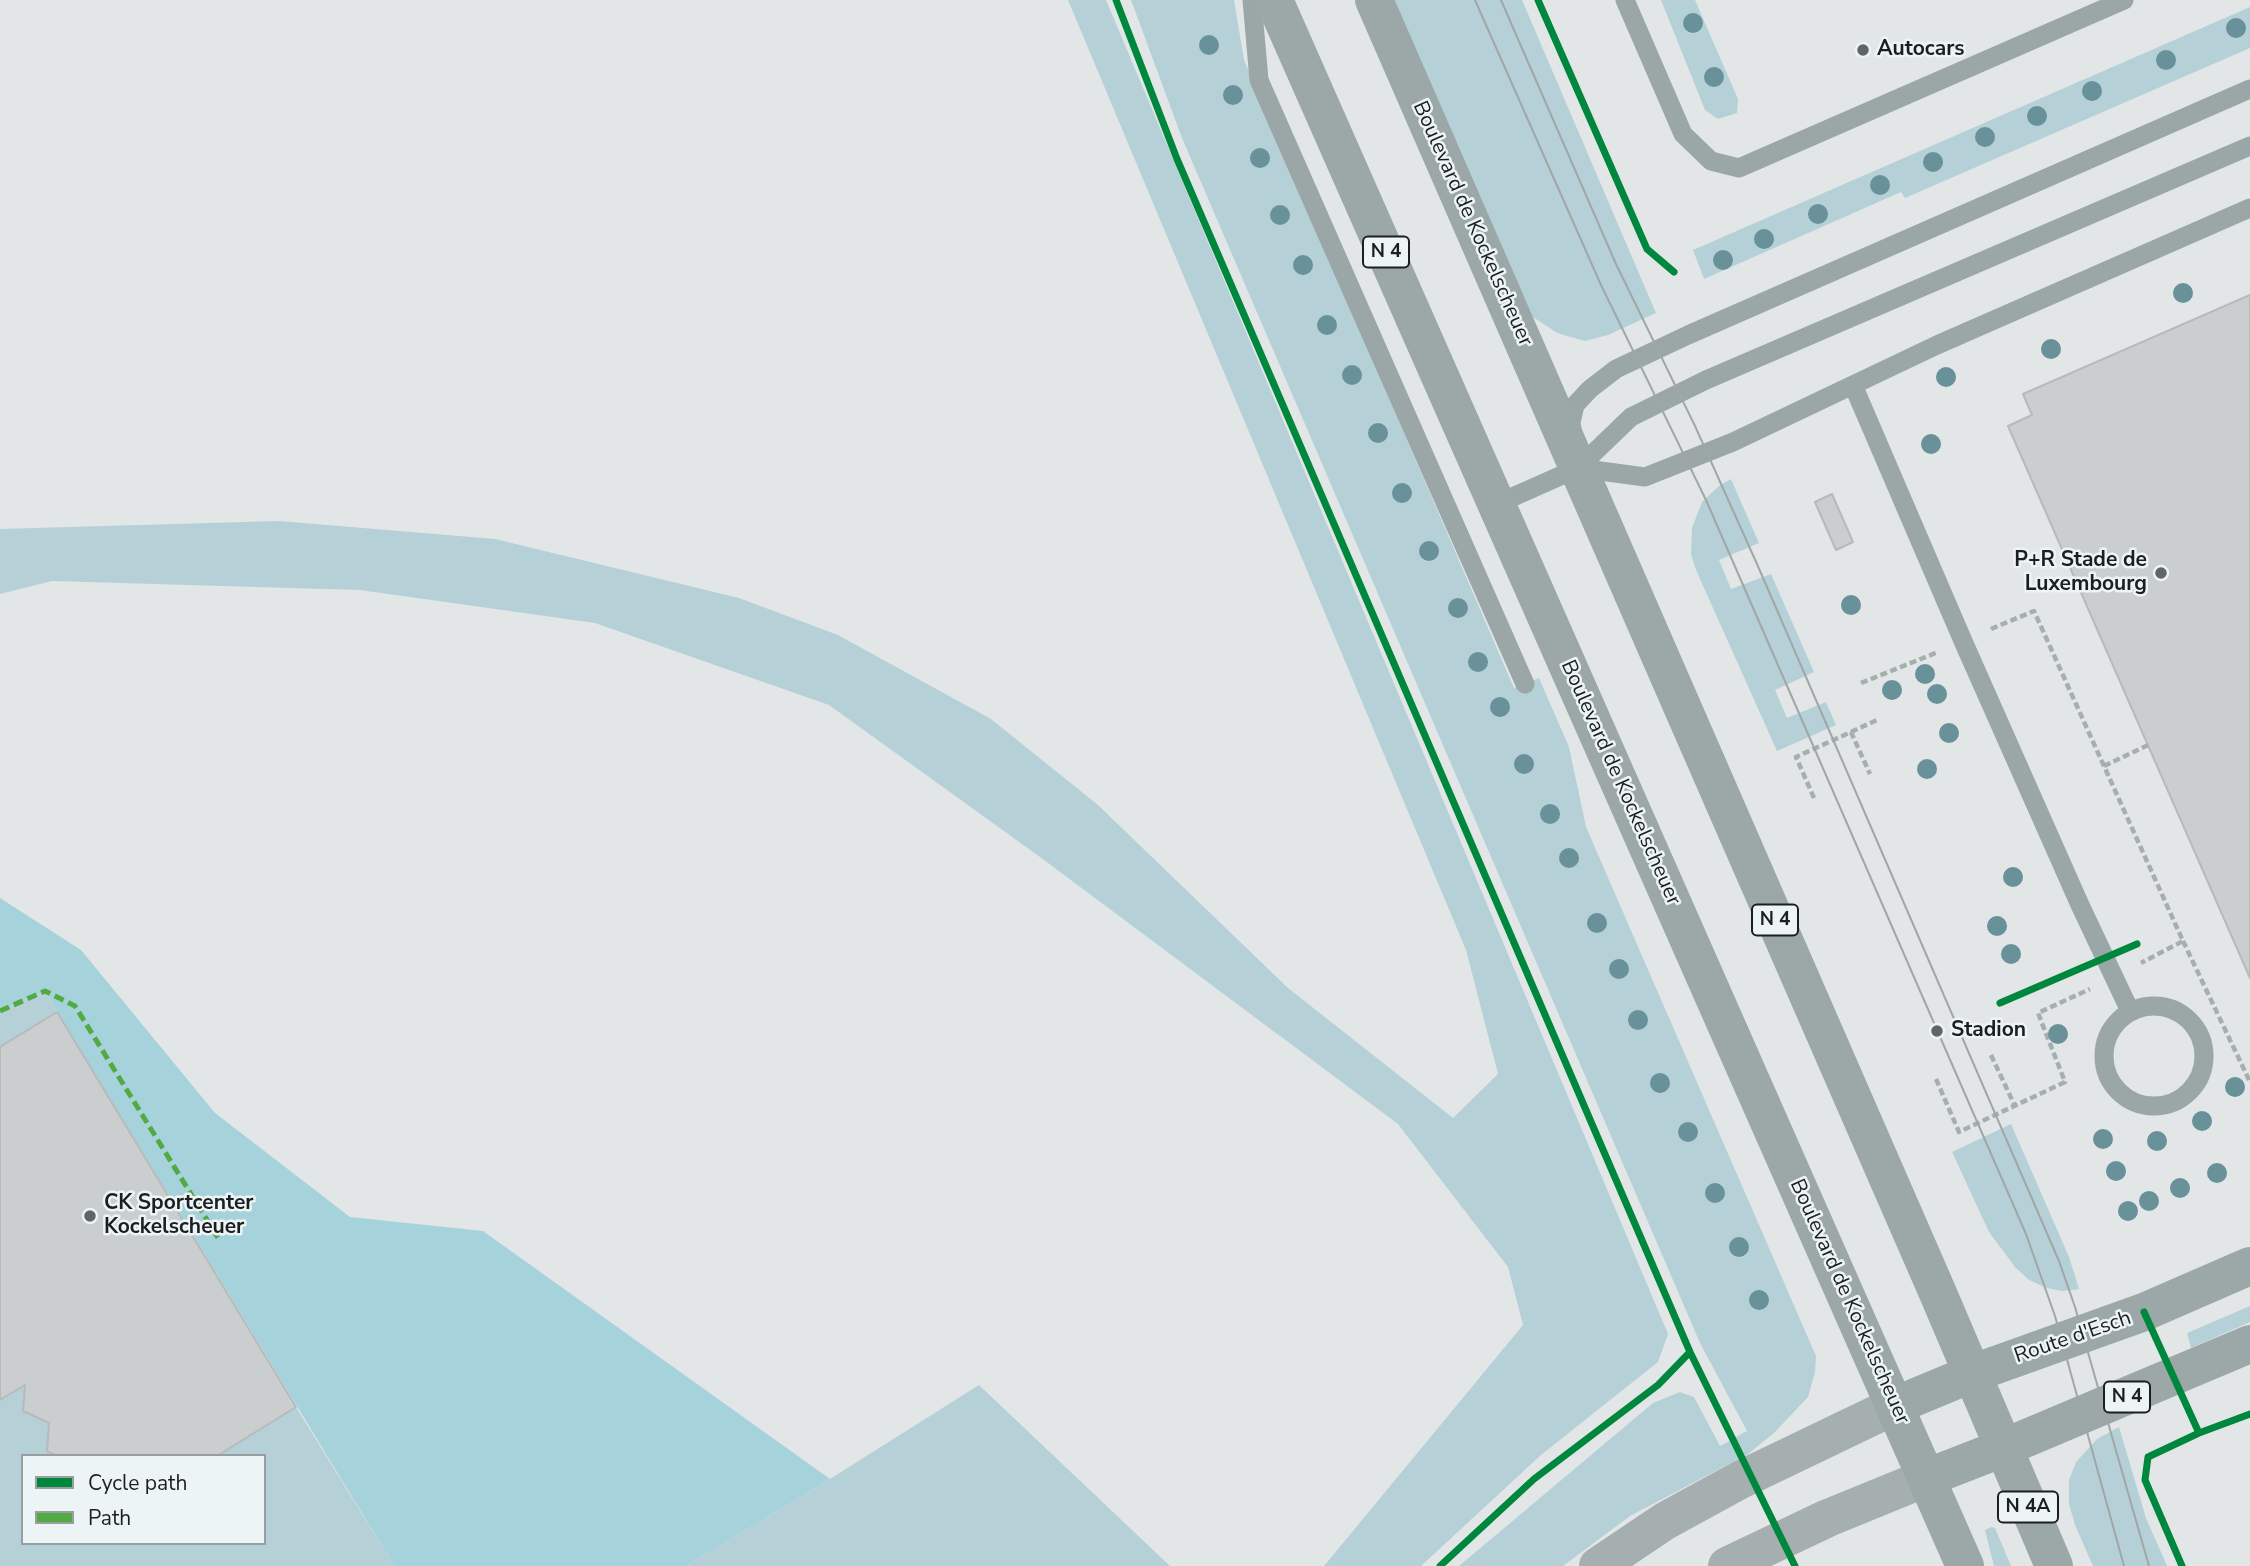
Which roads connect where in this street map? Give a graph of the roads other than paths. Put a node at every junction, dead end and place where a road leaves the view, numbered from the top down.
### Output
1 (1252, 0) edge
2 (1274, 0) edge
3 (1374, 0) edge
4 (2124, 0) edge
5 (1627, 1) edge
6 (2250, 89) edge
7 (2250, 146) edge
8 (2250, 208) edge
9 (1853, 385) junction
10 (1578, 468) junction
11 (1497, 504) junction
12 (1525, 684) dead end
13 (2130, 1011) junction
14 (2250, 1266) edge
15 (2250, 1344) edge
16 (1971, 1374) junction
17 (1894, 1406) junction
18 (2003, 1448) junction
19 (1926, 1478) junction
20 (1598, 1566) edge
21 (1727, 1566) edge
22 (1965, 1566) edge
23 (2054, 1566) edge

1 - 12 lane
2 - 11 main road, Boulevard de Kockelscheuer / N 4
3 - 10 main road, Boulevard de Kockelscheuer / N 4
4 - 5 lane
6 - 10 lane
7 - 10 lane
8 - 9 lane
9 - 10 lane
9 - 13 lane
10 - 11 lane
10 - 16 main road, Boulevard de Kockelscheuer / N 4
11 - 17 main road, Boulevard de Kockelscheuer / N 4
13 - 13 lane
14 - 16 main road, Route d'Esch
15 - 18 main road, N 4
16 - 17 main road, Route d'Esch
16 - 18 main road, Boulevard de Kockelscheuer / N 4
17 - 19 main road, Boulevard de Kockelscheuer / N 4
17 - 20 main road
18 - 19 main road, N 4
18 - 23 main road, Boulevard de Kockelscheuer / N 4A
19 - 21 main road
19 - 22 main road, Boulevard de Kockelscheuer

